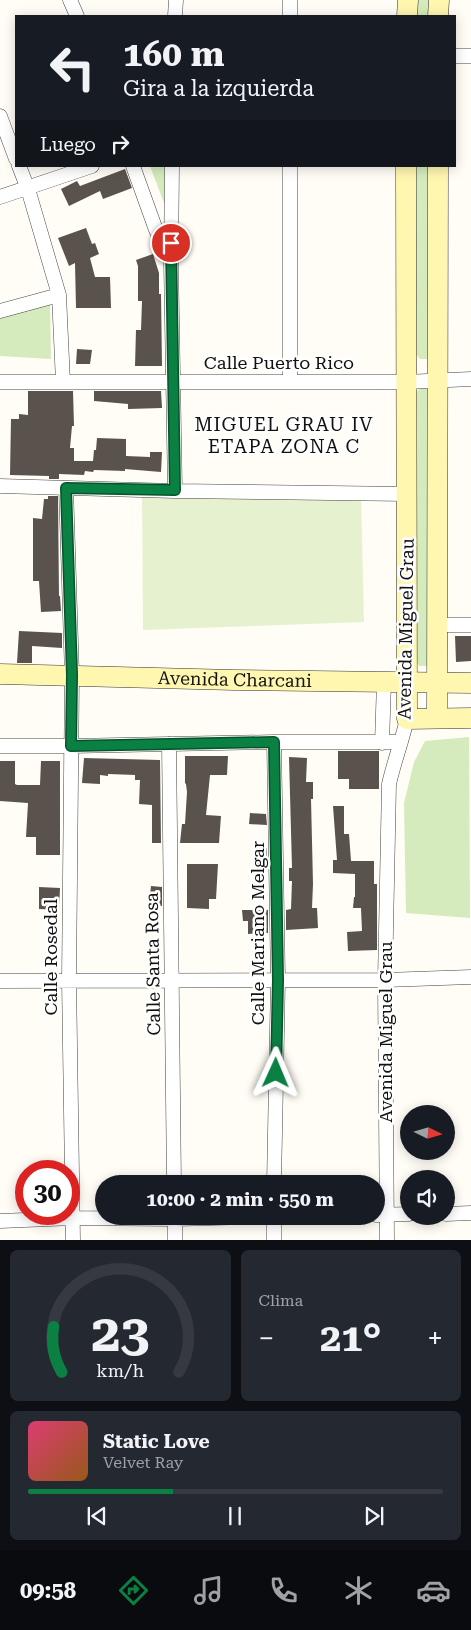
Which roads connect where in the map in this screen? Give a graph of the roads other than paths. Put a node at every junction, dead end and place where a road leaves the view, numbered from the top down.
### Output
1 (70, 0) edge
2 (176, 0) edge
3 (290, 0) edge
4 (408, 0) edge
5 (439, 0) edge
6 (76, 15) edge
7 (175, 15) edge
8 (290, 15) edge
9 (407, 15) edge
10 (438, 15) edge
11 (456, 56) edge
12 (471, 56) edge
13 (0, 116) edge
14 (15, 156) edge
15 (19, 167) edge
16 (89, 167) edge
17 (133, 167) edge
18 (172, 167) edge
19 (290, 167) edge
20 (406, 167) edge
21 (438, 167) edge
22 (28, 189) junction
23 (0, 197) edge
24 (171, 262) junction
25 (59, 295) junction
26 (0, 311) edge
27 (471, 379) edge
28 (439, 380) junction
29 (174, 381) junction
30 (0, 382) edge
31 (63, 382) junction
32 (290, 382) junction
33 (406, 382) junction
34 (0, 486) edge
35 (66, 488) junction
36 (175, 490) junction
37 (406, 494) junction
38 (438, 625) junction
39 (471, 625) edge
40 (0, 674) edge
41 (72, 675) junction
42 (384, 682) junction
43 (437, 682) junction
44 (407, 683) junction
45 (471, 683) edge
46 (407, 718) junction
47 (437, 718) junction
48 (471, 718) edge
49 (274, 742) junction
50 (401, 742) junction
51 (382, 743) junction
52 (169, 744) junction
53 (0, 746) edge
54 (71, 746) junction
55 (471, 977) edge
56 (69, 980) junction
57 (278, 980) junction
58 (385, 980) junction
59 (0, 981) edge
60 (171, 981) junction
61 (72, 1160) edge
62 (174, 1175) edge
63 (274, 1175) edge
64 (383, 1175) edge
65 (471, 1213) edge
66 (400, 1214) edge
67 (455, 1214) edge
68 (385, 1215) edge
69 (80, 1218) edge
70 (95, 1218) edge
71 (15, 1220) edge
72 (0, 1221) edge
73 (73, 1225) edge
74 (175, 1225) edge
75 (274, 1225) edge
76 (384, 1225) edge
77 (73, 1240) edge
78 (175, 1240) edge
79 (274, 1240) edge
80 (387, 1240) edge

1 - 6 street
2 - 7 street
3 - 8 street
4 - 9 street
5 - 10 street
11 - 12 street
13 - 14 street
15 - 22 street
16 - 22 street
17 - 24 street
18 - 24 street
19 - 32 street
20 - 33 street, Avenida Miguel Grau
21 - 28 street, Avenida Miguel Grau
22 - 23 street
22 - 25 street
24 - 29 street
25 - 26 street
25 - 31 street
27 - 28 street, Calle Puerto Rico
28 - 33 street, Calle Puerto Rico
28 - 38 street, Avenida Miguel Grau
29 - 31 street, Calle Puerto Rico
29 - 32 street, Calle Puerto Rico
29 - 36 street
30 - 31 street, Calle Puerto Rico
32 - 33 street, Calle Puerto Rico
33 - 37 street, Avenida Miguel Grau
34 - 35 street
35 - 36 street
35 - 41 street, Calle Rosedal
36 - 37 street
37 - 44 street, Avenida Miguel Grau
38 - 39 street
38 - 43 street, Avenida Miguel Grau
40 - 41 street, Avenida Charcani
41 - 42 street, Avenida Charcani
41 - 54 street, Calle Rosedal
42 - 44 street, Avenida Charcani
42 - 51 street
43 - 44 street, Avenida Charcani
43 - 45 street, Avenida Charcani
43 - 47 street, Avenida Miguel Grau
44 - 46 street, Avenida Miguel Grau
46 - 47 street
46 - 50 street, Avenida Miguel Grau
47 - 48 street
49 - 51 street
49 - 52 street
49 - 57 street, Calle Mariano Melgar
50 - 51 street
50 - 58 street, Avenida Miguel Grau
52 - 54 street
52 - 60 street, Calle Santa Rosa
53 - 54 street
54 - 56 street, Calle Rosedal
55 - 58 street
56 - 59 street
56 - 60 street
56 - 61 street, Calle Rosedal
57 - 58 street
57 - 60 street
57 - 63 street, Calle Mariano Melgar
58 - 64 street, Avenida Miguel Grau
60 - 62 street, Calle Santa Rosa
65 - 67 street
66 - 68 street
69 - 70 street
71 - 72 street
73 - 77 street, Calle Rosedal
74 - 78 street
75 - 79 street
76 - 80 street, Avenida Miguel Grau

